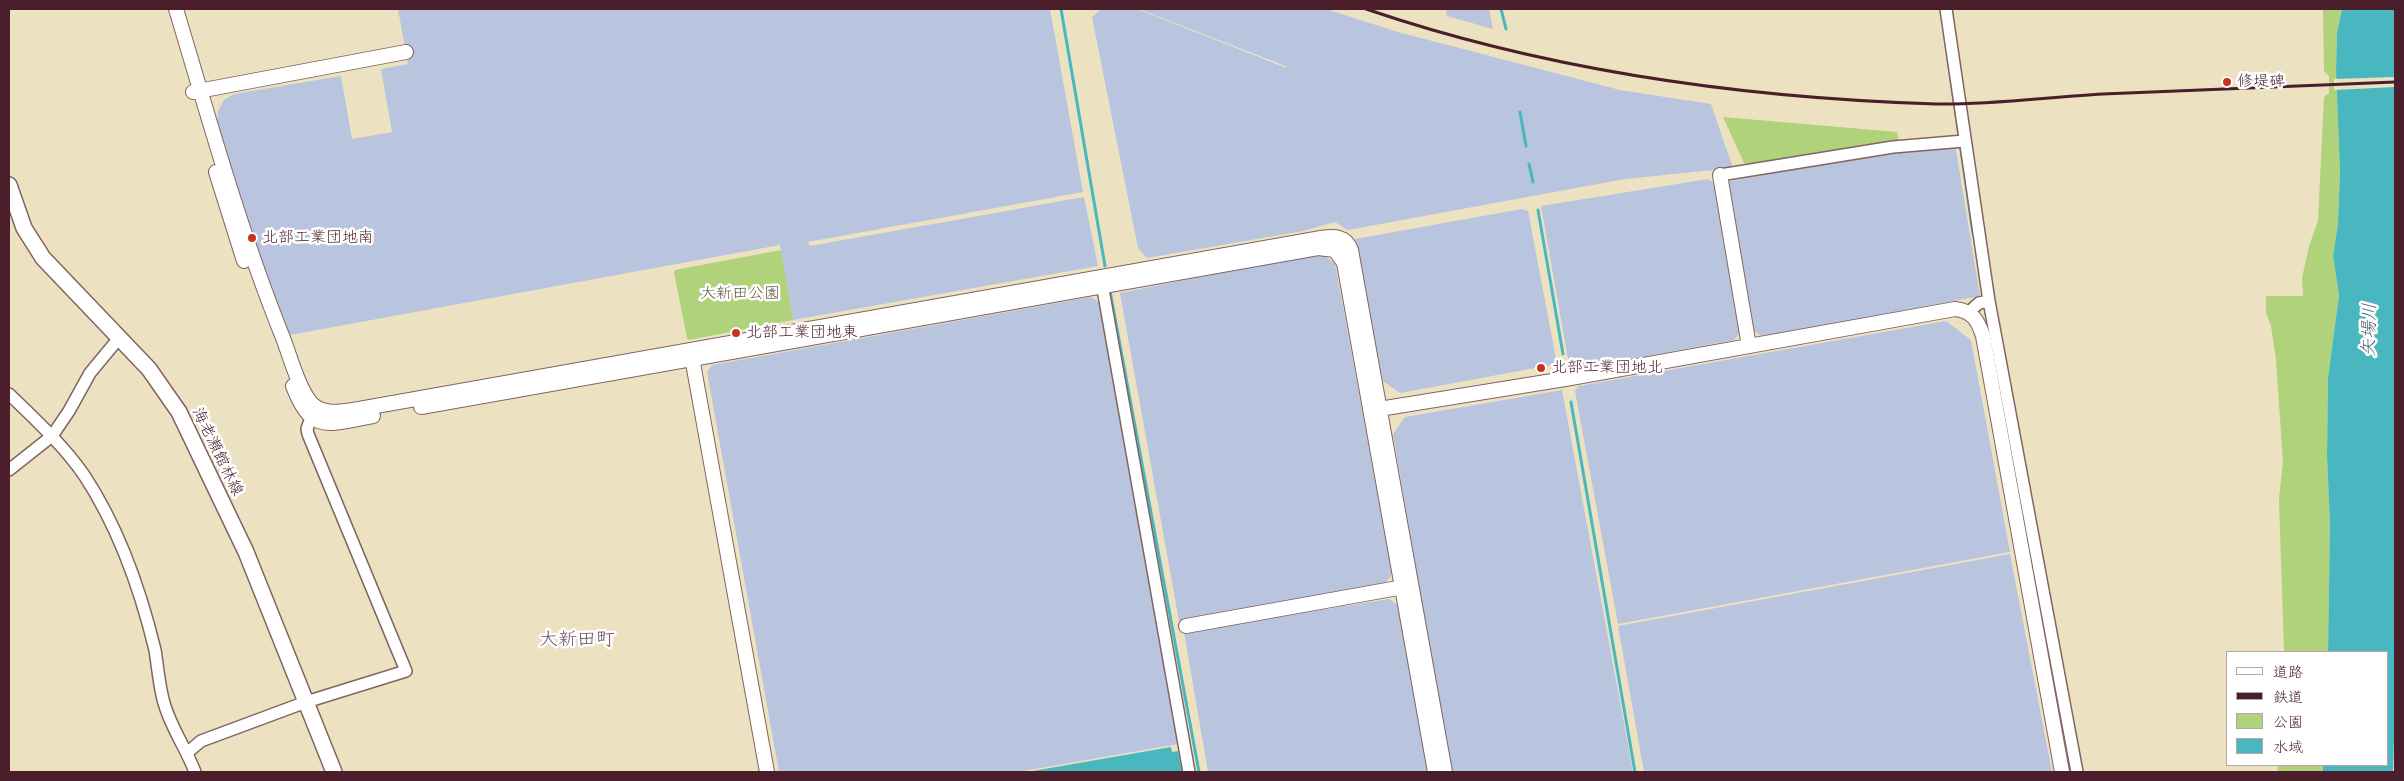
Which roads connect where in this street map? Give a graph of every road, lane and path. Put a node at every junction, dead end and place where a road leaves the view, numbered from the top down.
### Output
1 (166, 9) edge
2 (176, 9) edge
3 (1946, 9) edge
4 (406, 52) dead end
5 (196, 91) junction
6 (1964, 141) junction
7 (1720, 175) joint
8 (9, 185) edge
9 (1101, 282) junction
10 (1989, 301) junction
11 (1970, 312) junction
12 (119, 338) junction
13 (1749, 346) junction
14 (692, 354) junction
15 (9, 394) edge
16 (1375, 410) junction
17 (311, 418) junction
18 (52, 436) junction
19 (9, 470) edge
20 (1406, 587) junction
21 (1186, 626) dead end
22 (306, 702) junction
23 (188, 752) junction
24 (195, 772) edge
25 (334, 772) edge
26 (767, 772) edge
27 (1189, 772) edge
28 (1435, 772) edge
29 (1444, 772) edge
30 (2062, 772) edge
31 (2077, 772) edge

1 - 5 street
2 - 5 street
3 - 6 street
4 - 5 street
5 - 14 street
5 - 17 street
6 - 7 street
6 - 10 street
7 - 13 street
8 - 12 main road, 海老瀬館林線
9 - 14 street
9 - 16 street
9 - 27 street
10 - 11 street
10 - 31 street
11 - 13 street
11 - 30 street
12 - 18 street
12 - 22 main road, 海老瀬館林線
13 - 16 street
14 - 17 street
14 - 26 street
15 - 18 street
16 - 20 street
17 - 22 street
18 - 19 street
18 - 23 street
20 - 21 street
20 - 28 street
20 - 29 street
22 - 23 street
22 - 25 main road, 海老瀬館林線
23 - 24 street

